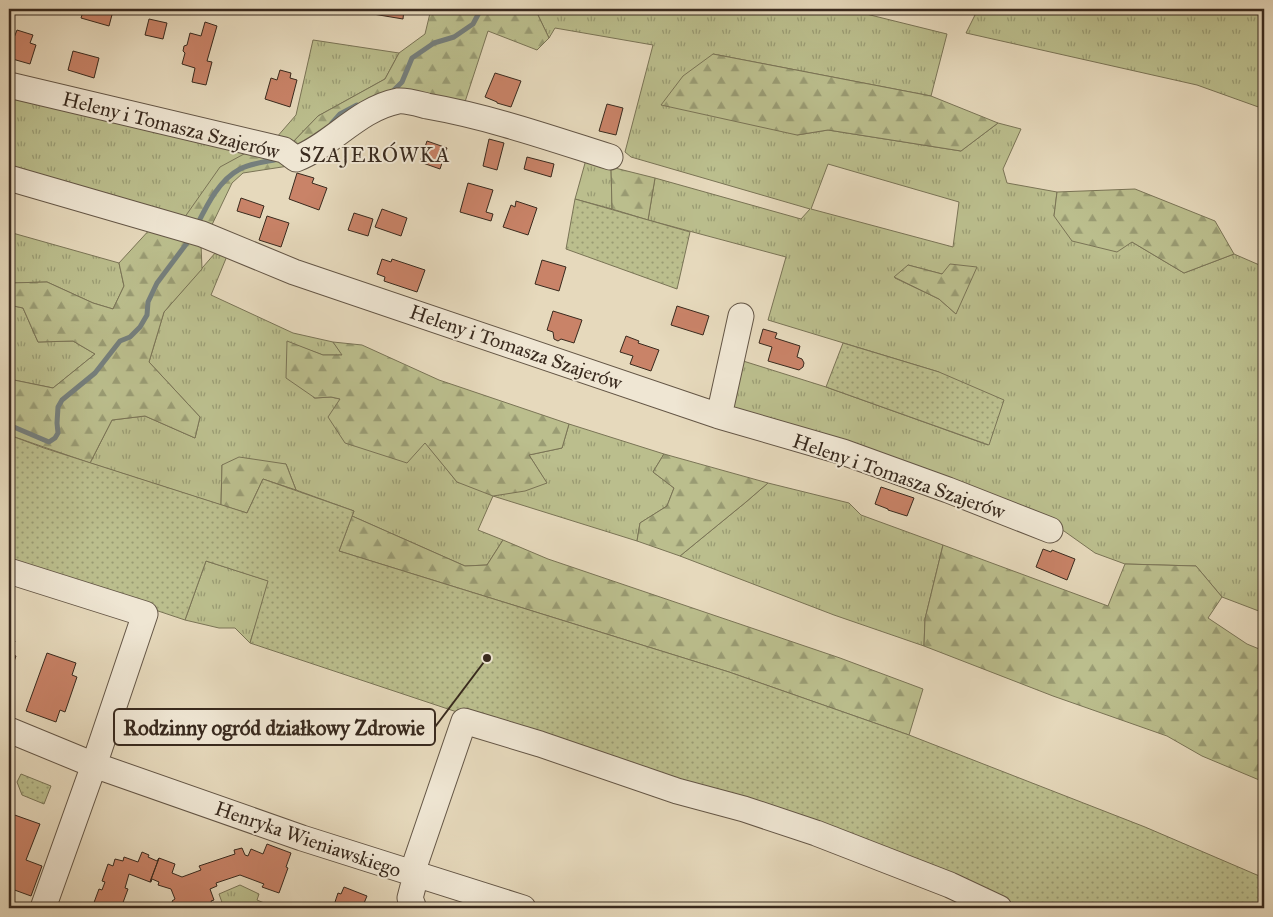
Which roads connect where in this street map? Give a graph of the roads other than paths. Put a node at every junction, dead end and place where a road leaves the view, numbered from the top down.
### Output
1 (9, 85) edge
2 (610, 157) dead end
3 (9, 178) edge
4 (741, 316) dead end
5 (719, 416) junction
6 (1050, 530) dead end
7 (9, 571) edge
8 (9, 730) edge
9 (94, 765) junction
10 (414, 874) junction
11 (413, 906) dead end
12 (43, 908) edge
13 (524, 908) edge
14 (999, 908) edge

1 - 2 street, Heleny i Tomasza Szajerów
3 - 5 street, Heleny i Tomasza Szajerów
4 - 5 street
5 - 6 street, Heleny i Tomasza Szajerów
7 - 9 street
8 - 9 street, Henryka Wieniawskiego
9 - 10 street, Henryka Wieniawskiego
9 - 12 street
10 - 11 street
10 - 13 street, Henryka Wieniawskiego
10 - 14 street

